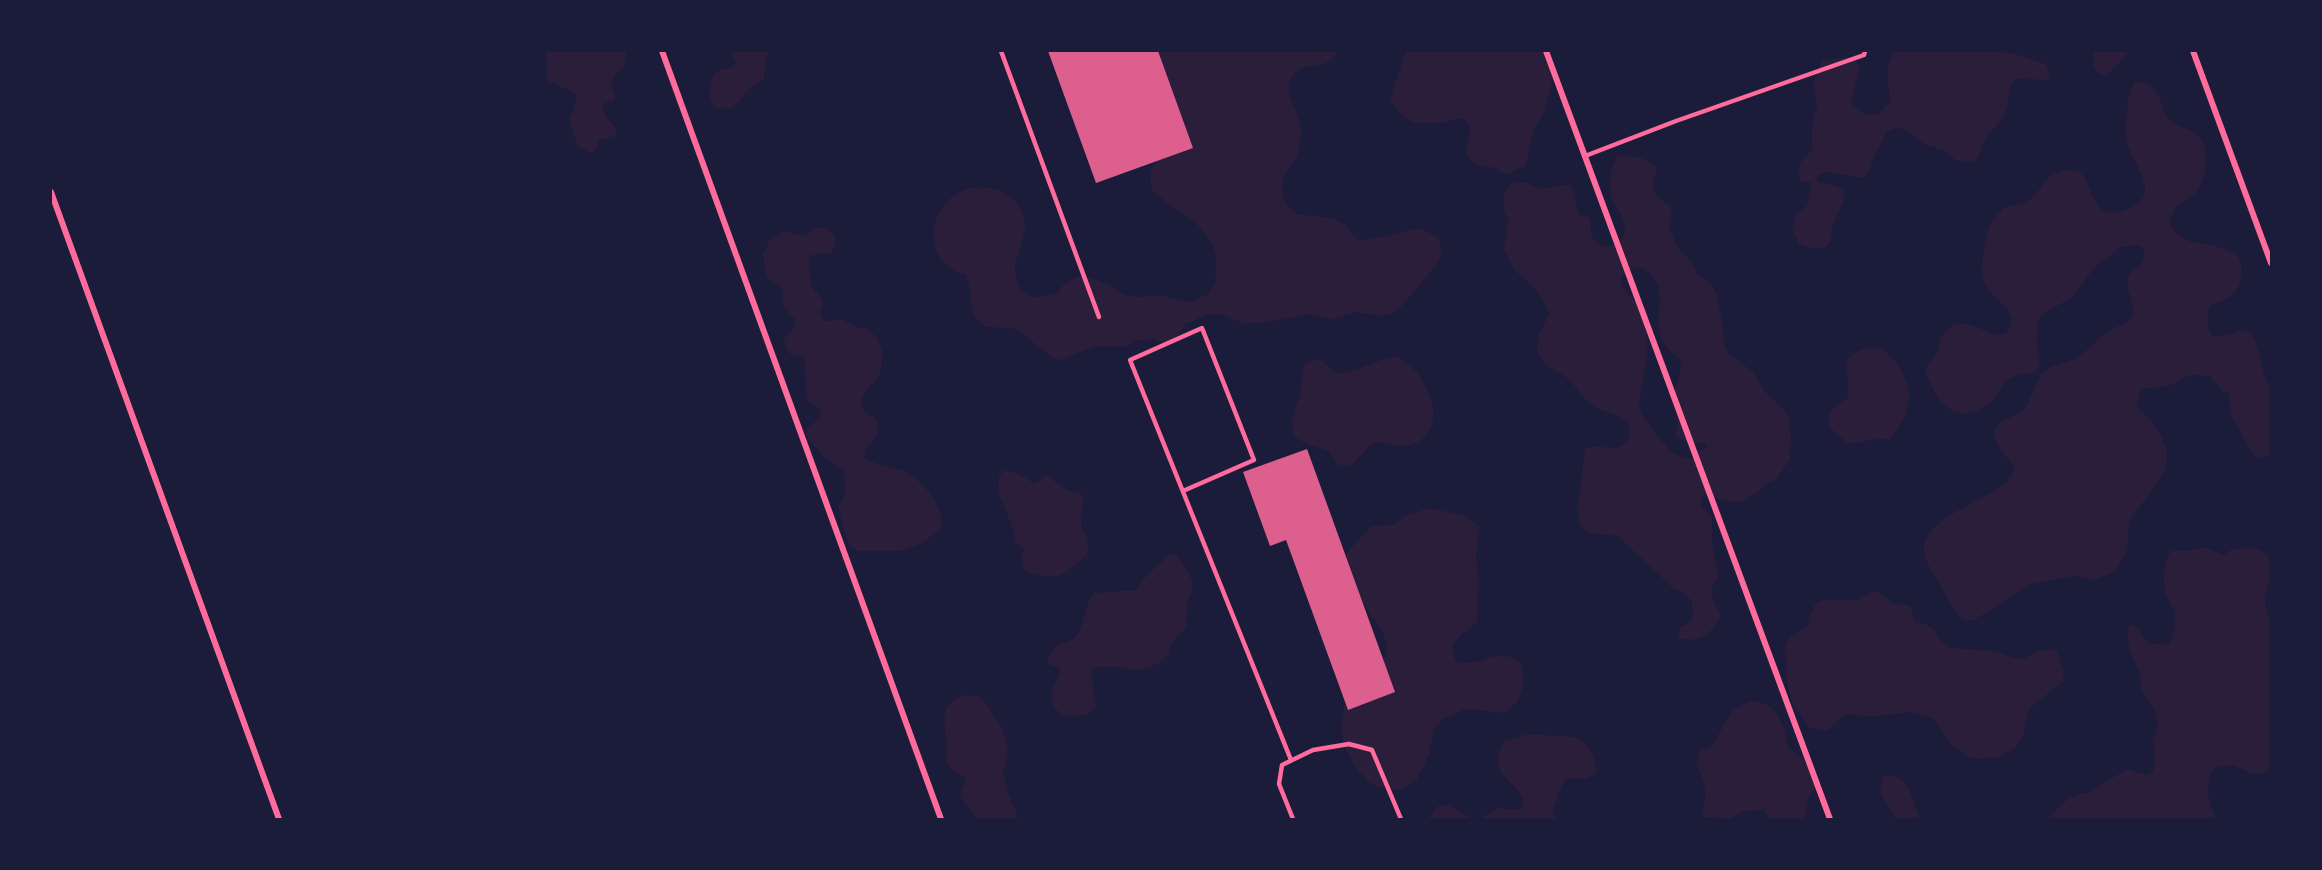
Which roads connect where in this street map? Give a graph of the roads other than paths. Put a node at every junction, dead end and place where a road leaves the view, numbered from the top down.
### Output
1 (662, 51) edge
2 (1000, 51) edge
3 (1546, 51) edge
4 (1865, 51) edge
5 (2193, 51) edge
6 (1585, 156) junction
7 (51, 192) edge
8 (2271, 263) edge
9 (1099, 317) dead end
10 (1183, 491) junction
11 (1292, 760) junction
12 (279, 819) edge
13 (941, 819) edge
14 (1293, 819) edge
15 (1401, 819) edge
16 (1830, 819) edge

1 - 13 street
2 - 9 lane
3 - 6 street
4 - 6 lane
5 - 8 street
6 - 16 street
7 - 12 street
10 - 10 lane
10 - 11 lane
11 - 14 lane
11 - 15 lane

